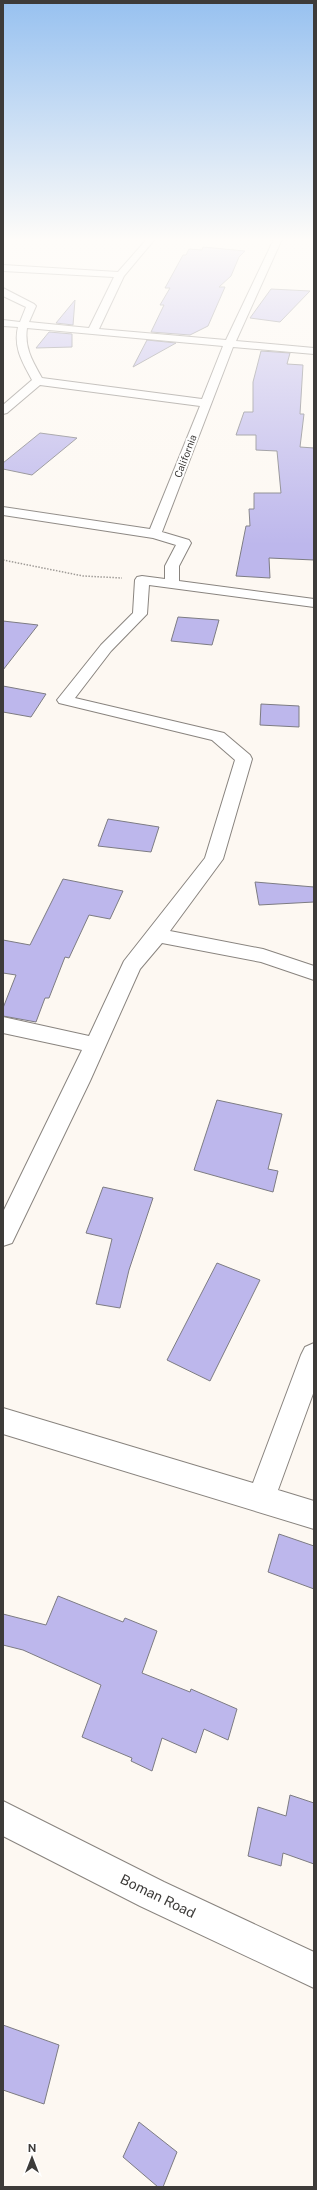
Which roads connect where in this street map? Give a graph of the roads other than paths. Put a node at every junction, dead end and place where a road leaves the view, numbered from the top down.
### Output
1 (21, 341) edge
2 (219, 341) edge
3 (230, 342) junction
4 (314, 351) edge
5 (38, 381) junction
6 (206, 403) junction
7 (3, 411) edge
8 (3, 511) edge
9 (155, 534) junction
10 (172, 585) junction
11 (314, 603) edge
12 (157, 936) junction
13 (314, 973) edge
14 (3, 1025) edge
15 (95, 1045) junction
16 (3, 1236) edge
17 (314, 1354) edge
18 (3, 1421) edge
19 (261, 1499) junction
20 (314, 1515) edge
21 (3, 1818) edge
22 (314, 1970) edge

1 - 5 street
2 - 3 street
3 - 4 street
3 - 6 street, California
5 - 6 street
5 - 7 street
6 - 9 street, California
8 - 9 street
9 - 10 street
10 - 11 street
10 - 12 street
12 - 13 street
12 - 15 street
14 - 15 street
15 - 16 street
17 - 19 street
18 - 19 street
19 - 20 street
21 - 22 street, Boman Road

